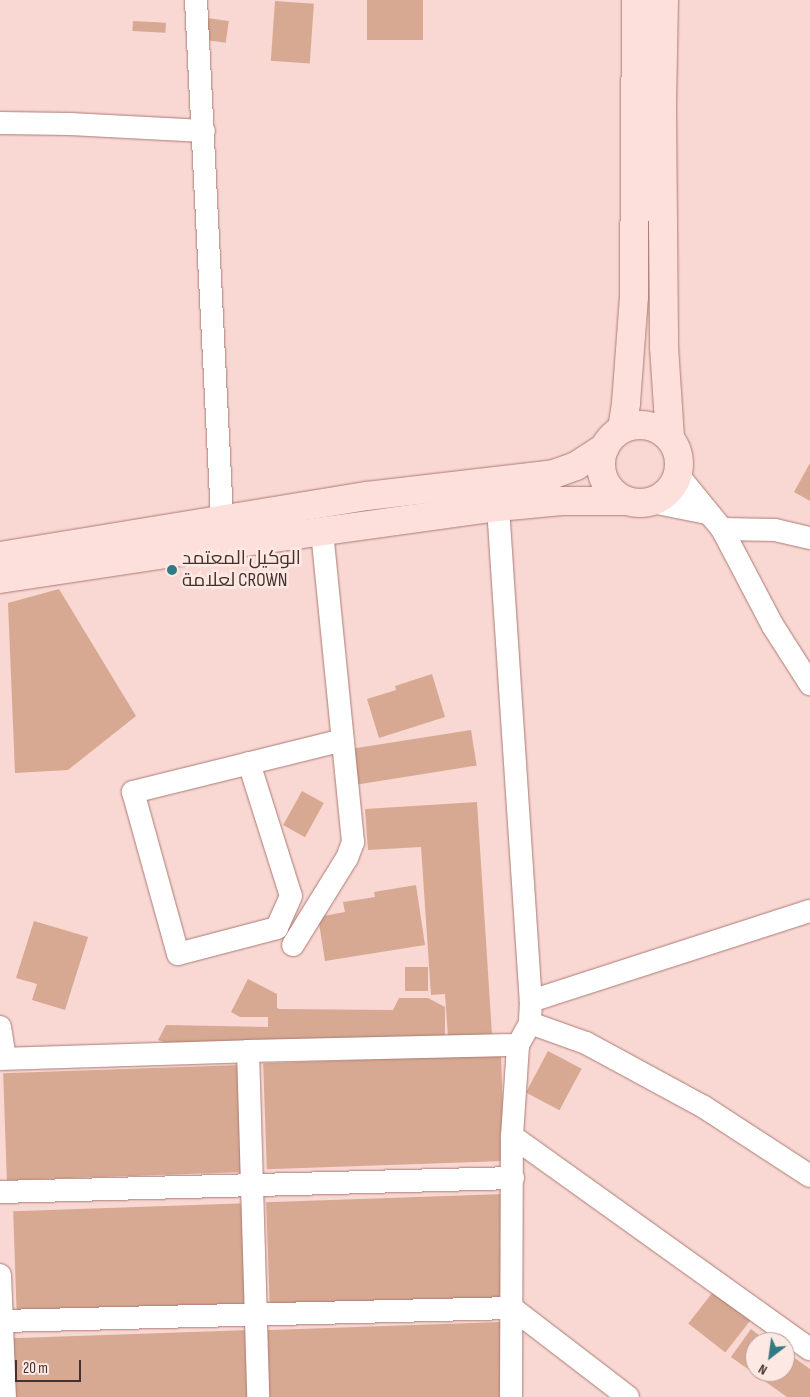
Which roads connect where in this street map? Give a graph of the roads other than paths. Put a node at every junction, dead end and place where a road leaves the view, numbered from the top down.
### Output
1 (196, 0) edge
2 (636, 0) edge
3 (664, 0) edge
4 (0, 123) edge
5 (204, 131) junction
6 (613, 438) junction
7 (670, 438) junction
8 (678, 475) junction
9 (639, 501) junction
10 (498, 507) junction
11 (715, 521) junction
12 (322, 531) junction
13 (222, 532) junction
14 (810, 538) edge
15 (0, 556) edge
16 (0, 579) edge
17 (810, 684) edge
18 (344, 740) junction
19 (249, 763) junction
20 (810, 911) edge
21 (293, 946) dead end
22 (531, 1000) junction
23 (530, 1023) junction
24 (0, 1027) edge
25 (518, 1045) junction
26 (248, 1051) junction
27 (2, 1059) edge
28 (512, 1136) junction
29 (810, 1176) edge
30 (513, 1178) junction
31 (252, 1185) junction
32 (0, 1192) edge
33 (0, 1275) edge
34 (512, 1308) junction
35 (256, 1314) junction
36 (2, 1320) junction
37 (810, 1349) edge
38 (5, 1397) edge
39 (258, 1397) edge
40 (511, 1397) edge
41 (628, 1397) edge

1 - 5 street
2 - 6 main road
3 - 7 main road
4 - 5 street
5 - 13 street
6 - 7 main road
6 - 9 main road
6 - 13 main road
7 - 8 main road
8 - 9 main road
8 - 11 street
9 - 10 main road
9 - 11 street
10 - 12 main road
10 - 22 street
11 - 14 street
11 - 17 street
12 - 13 main road
12 - 18 street
13 - 15 main road
13 - 16 main road
18 - 19 street
18 - 21 street
19 - 19 street
20 - 22 street
22 - 23 street
23 - 25 street
23 - 29 street
24 - 27 street
25 - 26 street
25 - 28 street
26 - 27 street
26 - 31 street
28 - 30 street
28 - 37 street
30 - 31 street
30 - 34 street
31 - 32 street
31 - 35 street
33 - 36 street
34 - 35 street
34 - 40 street
34 - 41 street
35 - 36 street
35 - 39 street
36 - 38 street

